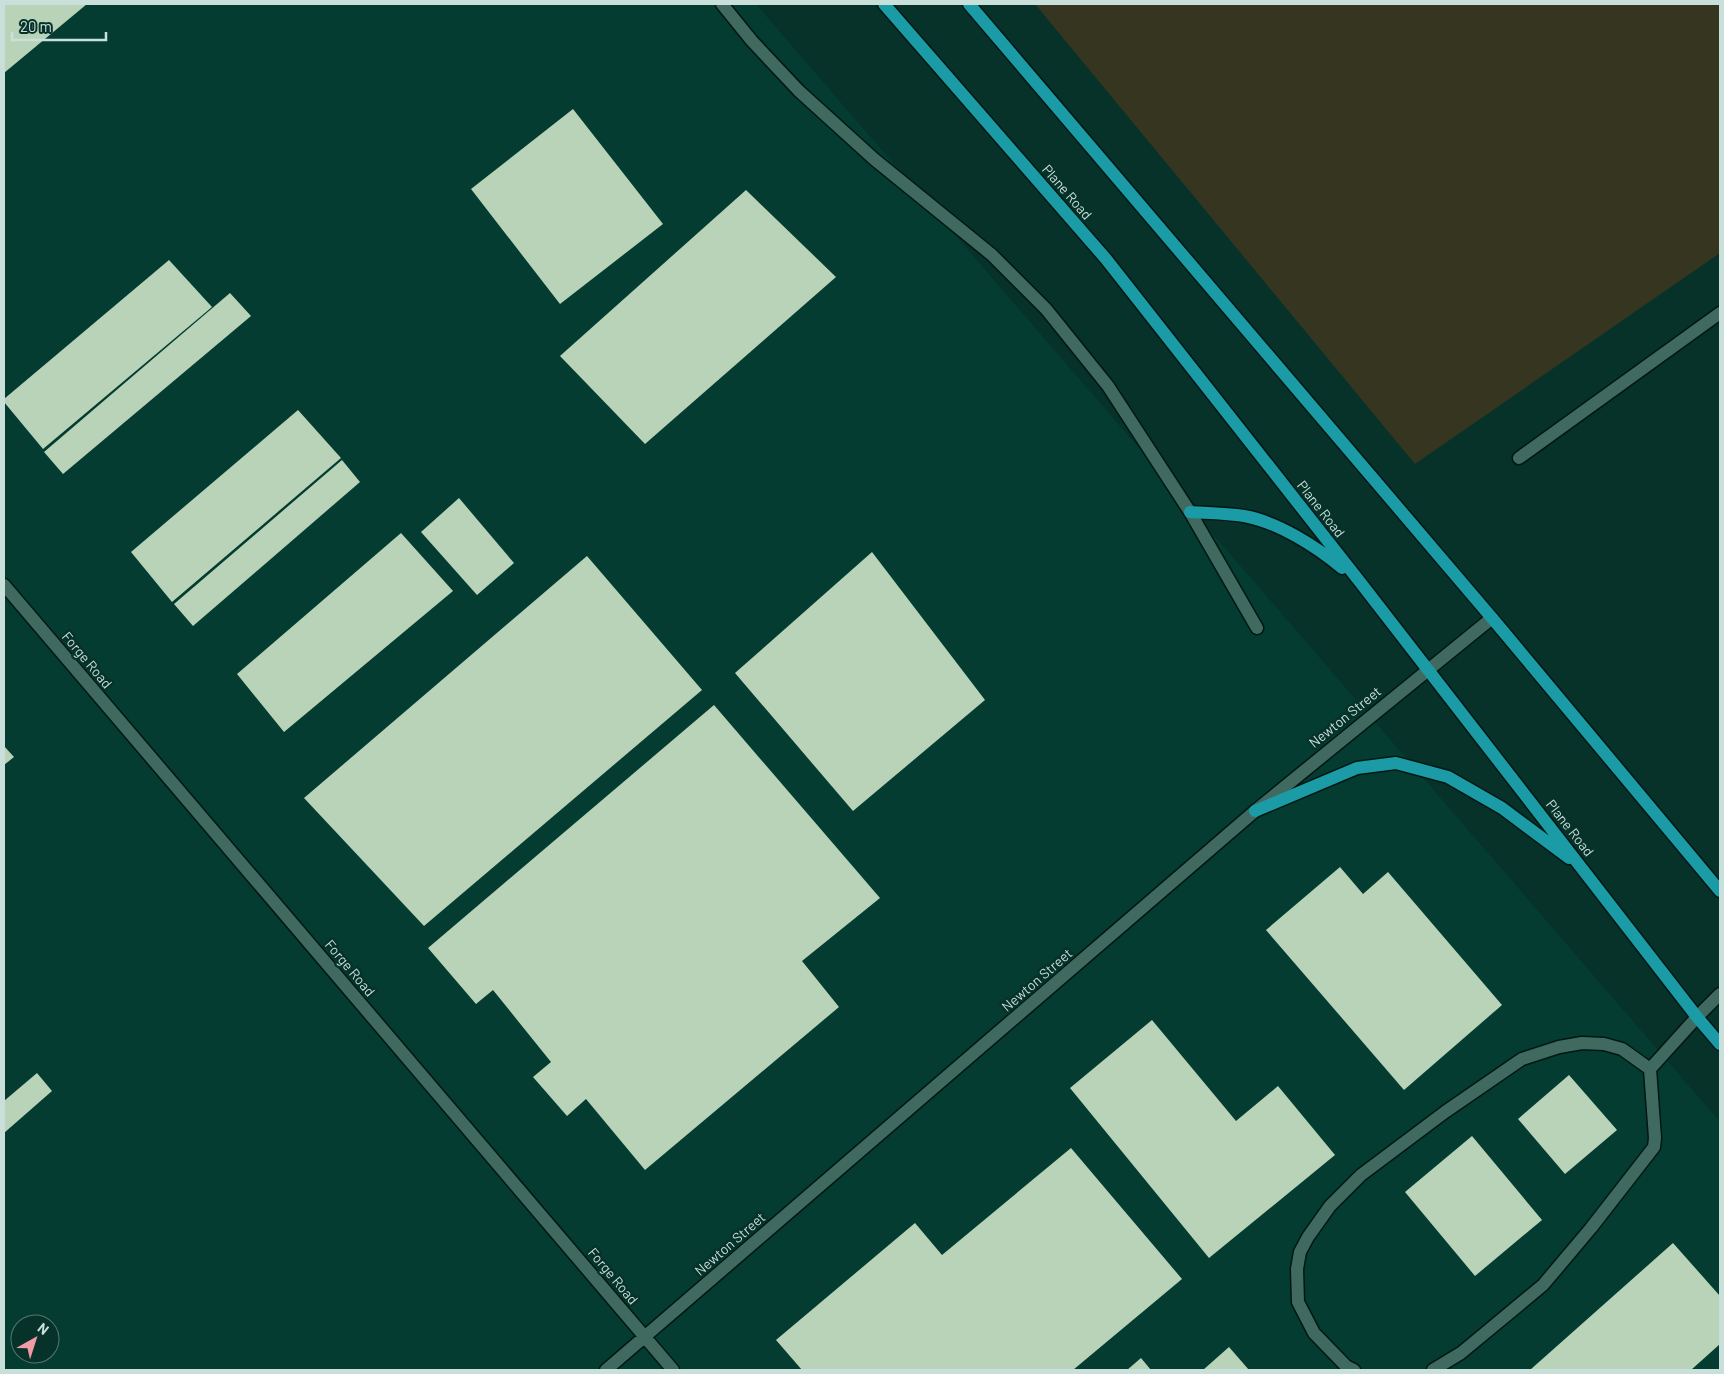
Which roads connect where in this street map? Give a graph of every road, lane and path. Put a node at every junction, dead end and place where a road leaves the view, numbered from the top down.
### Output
1 (722, 4) edge
2 (884, 4) edge
3 (969, 4) edge
4 (1720, 313) edge
5 (1519, 458) dead end
6 (1190, 512) junction
7 (1360, 582) junction
8 (4, 585) edge
9 (1492, 618) junction
10 (1257, 628) dead end
11 (1428, 670) junction
12 (1255, 811) junction
13 (1583, 868) junction
14 (1720, 891) edge
15 (1720, 994) edge
16 (1697, 1016) junction
17 (1720, 1044) edge
18 (1650, 1069) junction
19 (645, 1337) junction
20 (606, 1370) edge
21 (673, 1370) edge
22 (1354, 1370) edge
23 (1433, 1370) edge

1 - 6 street
2 - 7 main road, Plane Road
3 - 9 main road
4 - 5 street
6 - 7 main road
6 - 10 street
7 - 11 main road, Plane Road
8 - 19 street, Forge Road
9 - 11 street, Newton Street
9 - 14 main road
11 - 12 street, Newton Street
11 - 13 main road, Plane Road
12 - 13 main road
12 - 19 street, Newton Street
13 - 16 main road, Plane Road
15 - 16 street
16 - 17 main road, Plane Road
16 - 18 street
18 - 22 street
18 - 23 street
19 - 20 street, Newton Street
19 - 21 street, Forge Road

